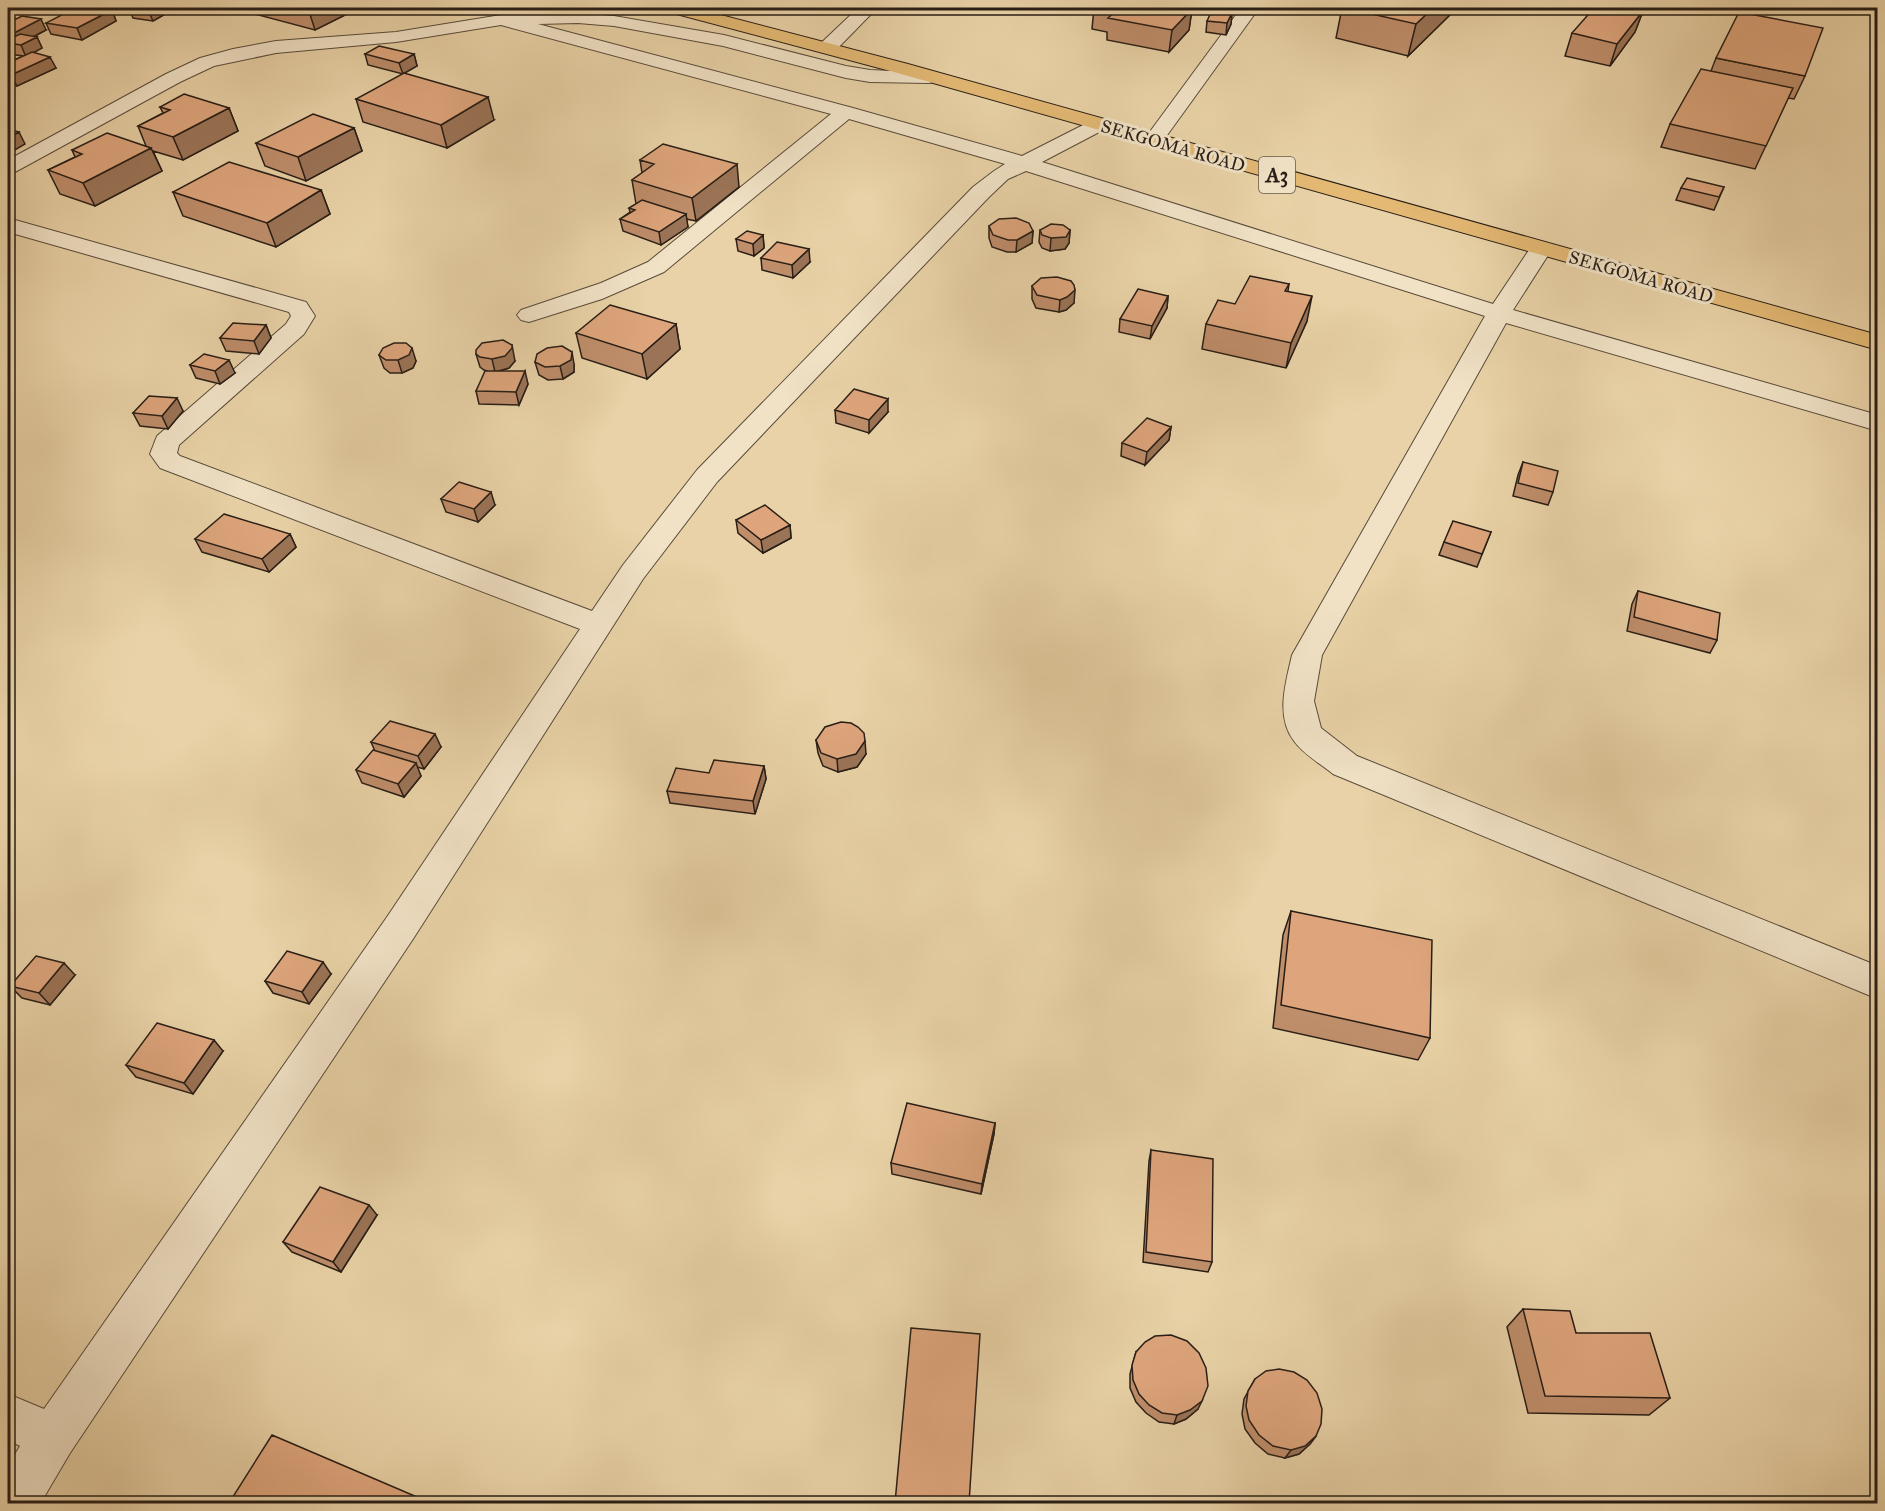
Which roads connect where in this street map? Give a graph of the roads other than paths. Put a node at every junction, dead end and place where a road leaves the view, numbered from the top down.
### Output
1 (675, 8) edge
2 (868, 8) edge
3 (1250, 8) edge
4 (444, 13) dead end
5 (501, 20) junction
6 (401, 29) junction
7 (827, 48) junction
8 (929, 76) junction
9 (846, 112) junction
10 (1098, 125) junction
11 (1153, 141) junction
12 (1023, 163) junction
13 (8, 168) edge
14 (8, 225) edge
15 (1541, 249) junction
16 (1499, 313) junction
17 (529, 315) dead end
18 (1878, 343) edge
19 (1878, 423) edge
20 (598, 625) junction
21 (1878, 983) edge
22 (8, 1417) edge
23 (53, 1436) junction
24 (12, 1503) edge

1 - 7 highway, SEKGOMA ROAD / A3
2 - 7 street
3 - 11 street
4 - 6 street
5 - 6 street
5 - 8 street
5 - 9 street
6 - 13 street
7 - 8 highway, SEKGOMA ROAD / A3
8 - 10 highway, SEKGOMA ROAD / A3
9 - 12 street
9 - 17 street
10 - 11 highway, SEKGOMA ROAD / A3
10 - 12 street
11 - 15 highway, SEKGOMA ROAD / A3
12 - 16 street
12 - 20 street
14 - 20 street
15 - 16 street
15 - 18 highway, SEKGOMA ROAD / A3
16 - 19 street
16 - 21 street
20 - 23 street
22 - 23 street
23 - 24 street

